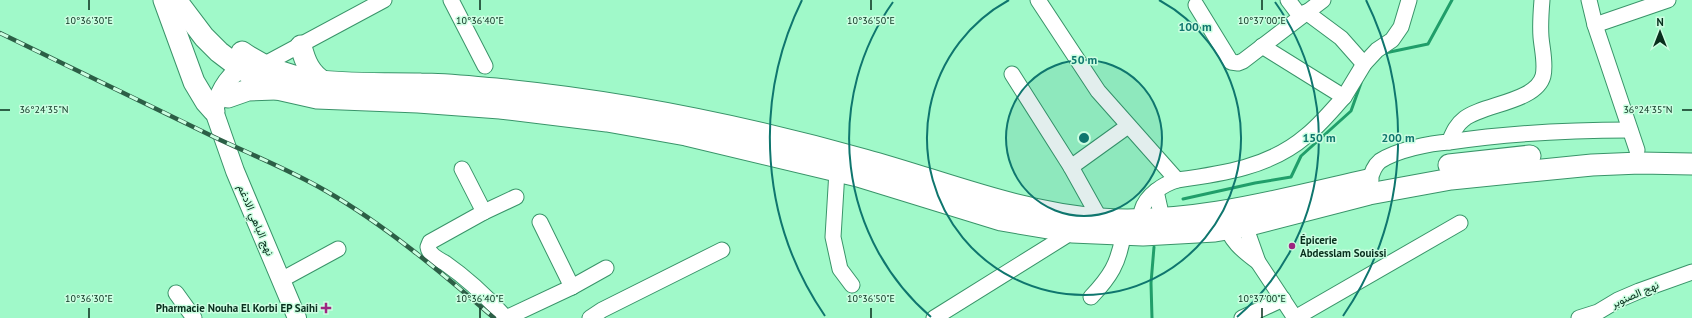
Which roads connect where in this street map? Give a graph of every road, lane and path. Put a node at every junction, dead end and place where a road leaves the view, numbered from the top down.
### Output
1 (164, 0) edge
2 (176, 0) edge
3 (189, 0) edge
4 (384, 0) edge
5 (451, 0) edge
6 (1288, 0) edge
7 (1323, 0) edge
8 (1542, 0) edge
9 (1589, 0) edge
10 (1668, 0) edge
11 (1041, 1) edge
12 (1197, 2) edge
13 (1405, 3) edge
14 (1303, 14) junction
15 (1595, 25) junction
16 (301, 46) junction
17 (1262, 46) junction
18 (1364, 64) junction
19 (257, 65) junction
20 (485, 66) dead end
21 (1012, 74) dead end
22 (326, 82) junction
23 (277, 89) junction
24 (1344, 97) junction
25 (220, 110) junction
26 (1128, 126) junction
27 (1630, 130) junction
28 (1449, 142) junction
29 (1637, 150) junction
30 (1692, 151) edge
31 (1692, 164) edge
32 (1071, 167) junction
33 (462, 169) dead end
34 (837, 171) junction
35 (1177, 180) junction
36 (1370, 180) junction
37 (1156, 191) junction
38 (516, 197) dead end
39 (484, 212) junction
40 (1100, 219) junction
41 (1234, 219) junction
42 (540, 222) dead end
43 (1460, 223) dead end
44 (1146, 228) junction
45 (1072, 232) junction
46 (338, 249) dead end
47 (722, 250) dead end
48 (606, 268) dead end
49 (1692, 272) edge
50 (281, 280) junction
51 (852, 285) dead end
52 (572, 287) junction
53 (176, 292) dead end
54 (1092, 297) dead end
55 (1283, 300) junction
56 (1599, 315) edge
57 (194, 318) edge
58 (297, 318) edge
59 (506, 318) edge
60 (590, 318) edge
61 (934, 318) edge
62 (1242, 318) edge
63 (1295, 318) edge
64 (1580, 318) edge

1 - 25 highway
2 - 19 highway
3 - 19 highway
4 - 16 street
5 - 20 street
6 - 14 street
7 - 14 street
8 - 28 street
9 - 15 street
10 - 15 street
11 - 26 street
12 - 17 street
13 - 18 street
14 - 17 street
14 - 18 street
15 - 27 street
16 - 19 street
16 - 22 highway
17 - 24 street
18 - 24 street
19 - 22 highway
19 - 23 highway
19 - 25 main road
21 - 32 street
22 - 40 highway
23 - 25 highway
23 - 34 highway
24 - 35 street
25 - 50 main road, نهج الباهي الادغم
26 - 32 street
26 - 35 street
27 - 28 street
27 - 29 street
28 - 36 street
29 - 30 highway
29 - 36 highway
31 - 41 highway
32 - 40 street
33 - 39 street
34 - 45 highway
34 - 51 street
35 - 37 street
36 - 41 highway
37 - 44 street
37 - 44 street
38 - 39 street
39 - 59 street
40 - 44 highway
41 - 44 highway
41 - 55 street
42 - 52 street
43 - 63 street
44 - 45 highway
44 - 54 street
45 - 61 street
46 - 50 street
47 - 60 street
48 - 52 street
49 - 56 street, نهج الصنوبر
50 - 58 main road, نهج الباهي الادغم
52 - 59 street
53 - 57 street
55 - 62 street
55 - 63 street
56 - 64 street, نهج الصنوبر

